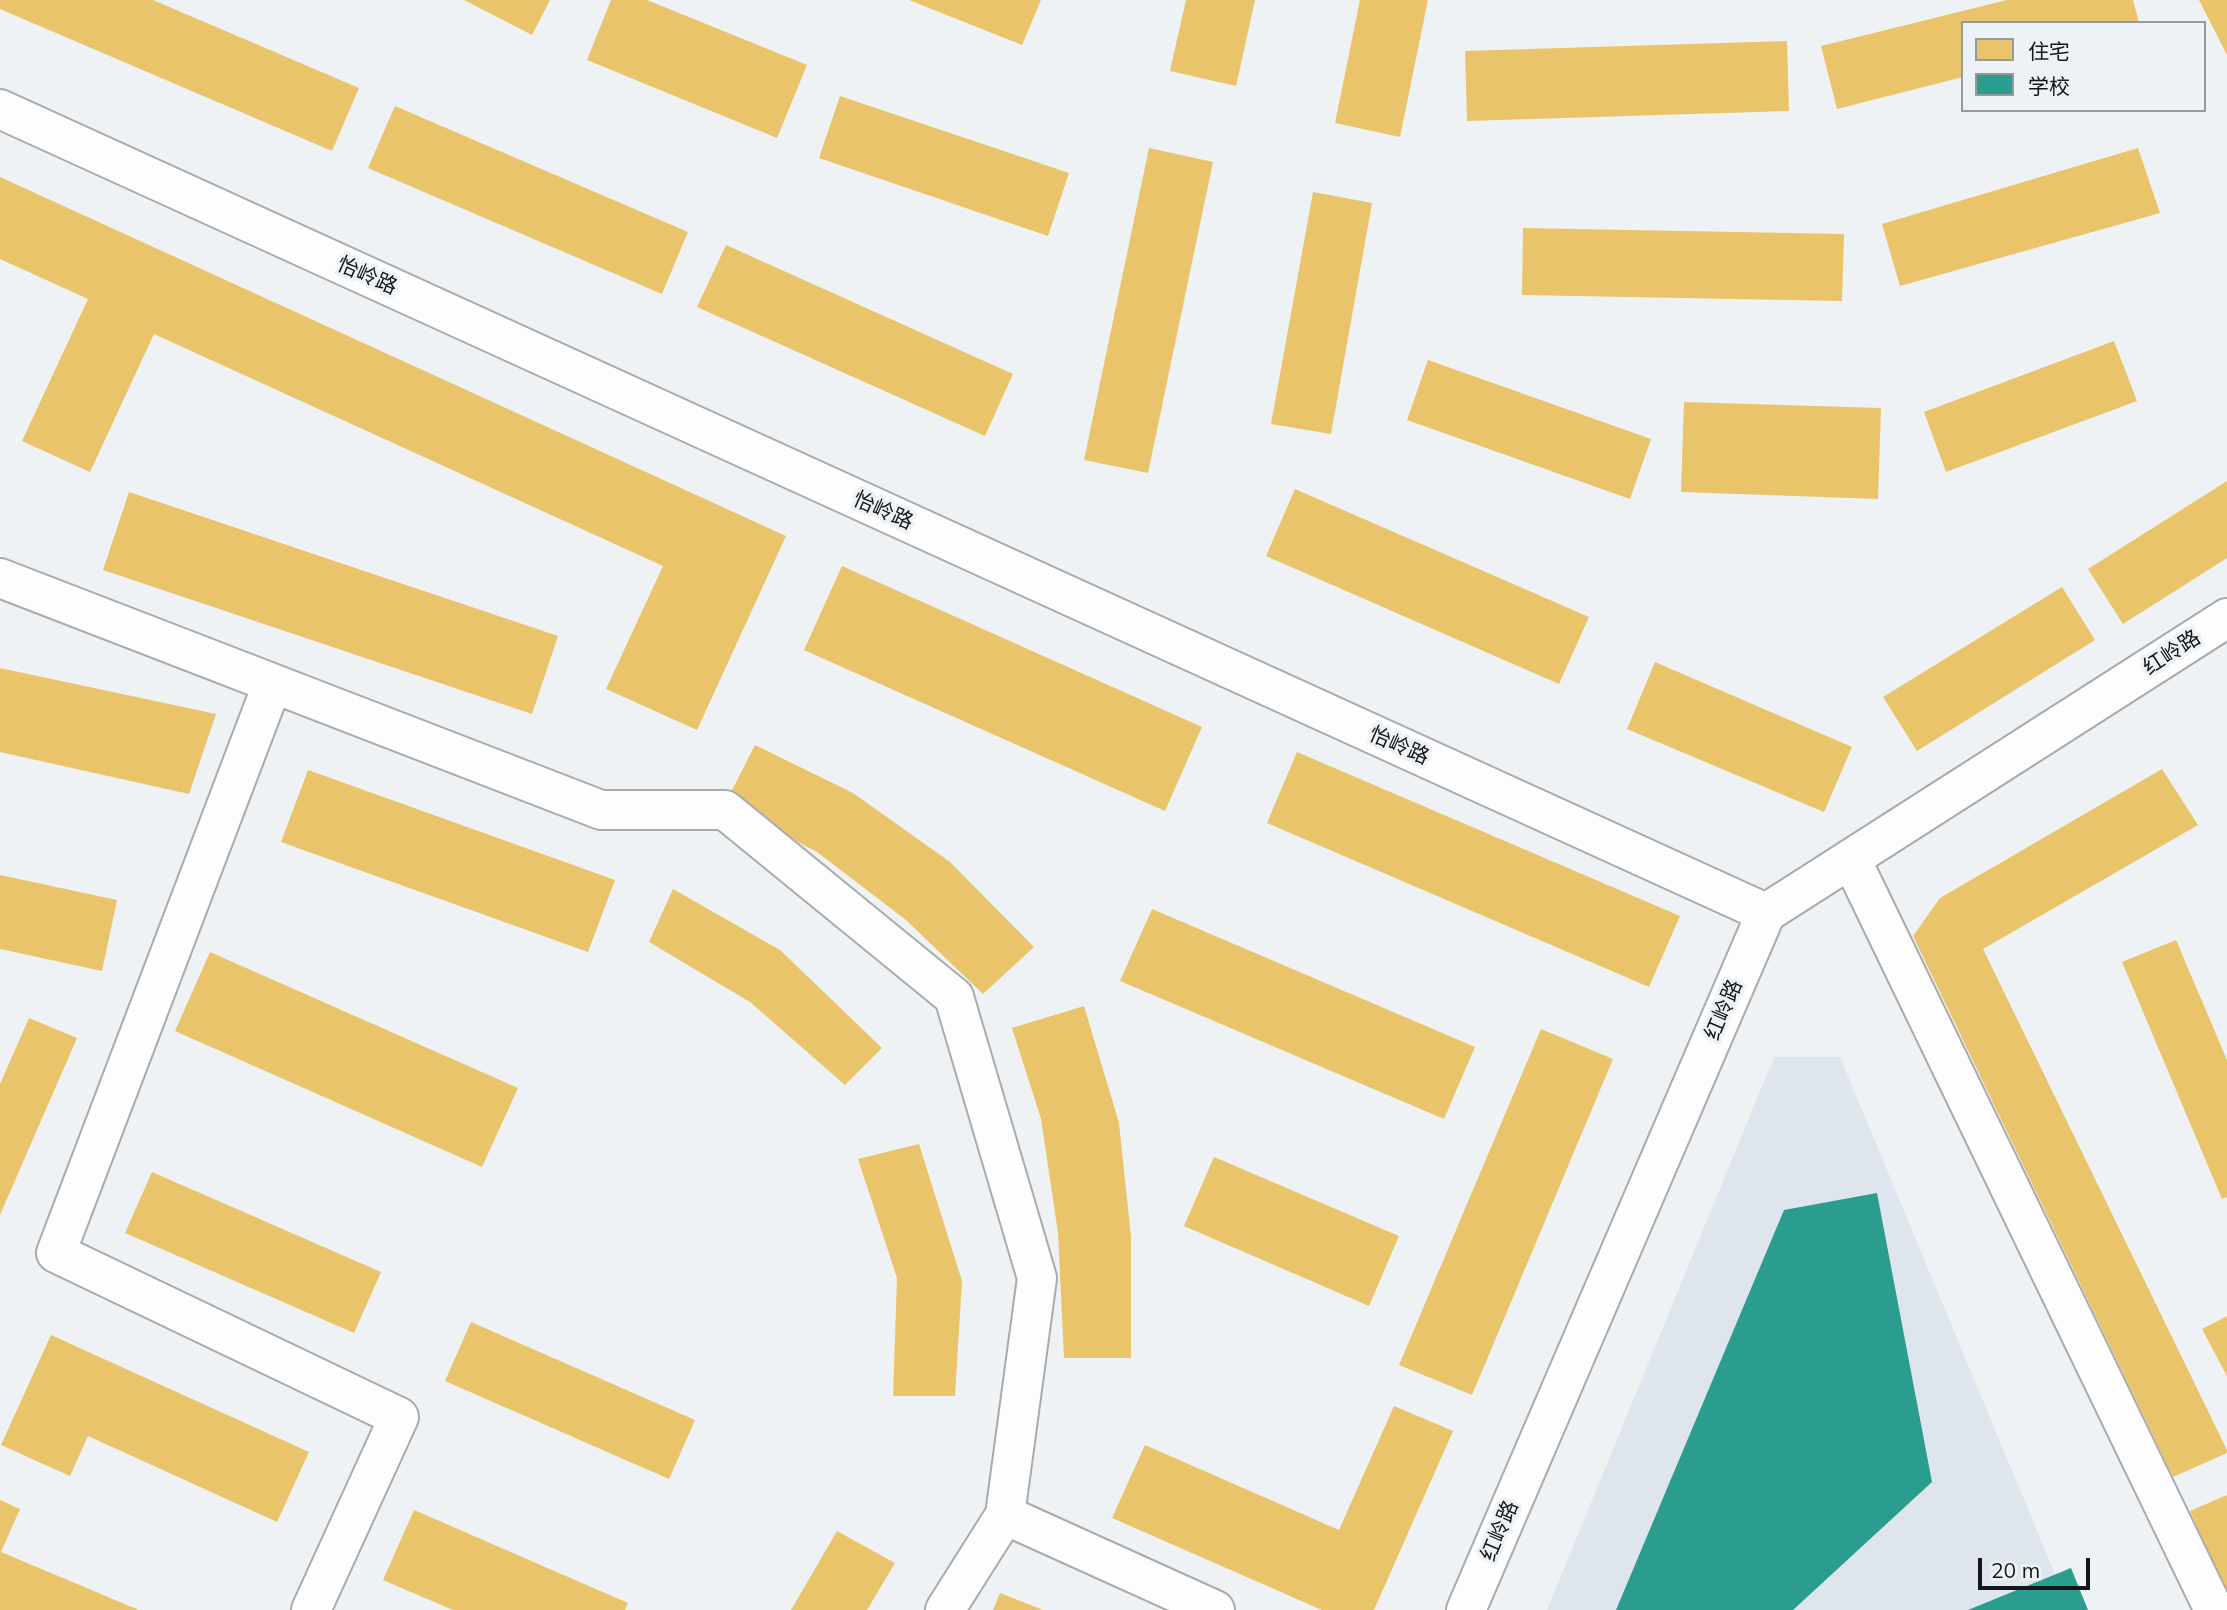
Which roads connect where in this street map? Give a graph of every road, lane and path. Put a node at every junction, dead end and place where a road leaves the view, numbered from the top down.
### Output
1 (0, 109) edge
2 (0, 578) edge
3 (2227, 618) edge
4 (272, 685) junction
5 (1851, 859) junction
6 (1766, 913) junction
7 (1005, 1515) junction
8 (311, 1610) edge
9 (945, 1610) edge
10 (1215, 1610) edge
11 (1466, 1610) edge
12 (2214, 1610) edge

1 - 6 street, 怡岭路
2 - 4 street
3 - 5 street, 红岭路
4 - 7 street
4 - 8 street
5 - 6 street, 红岭路
5 - 12 street
6 - 11 street, 红岭路
7 - 9 street
7 - 10 street

